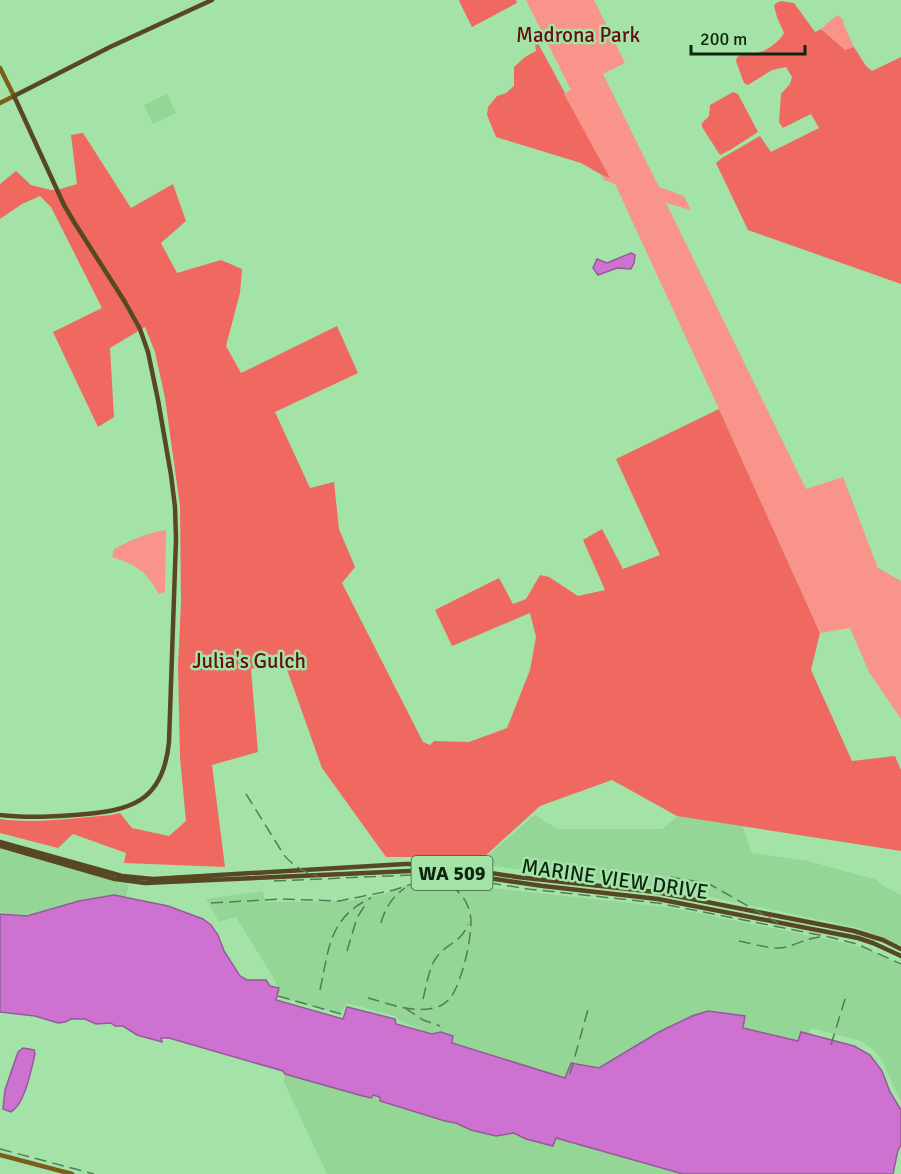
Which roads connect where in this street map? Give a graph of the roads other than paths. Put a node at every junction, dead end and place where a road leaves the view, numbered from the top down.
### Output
1 (212, 0) edge
2 (0, 68) edge
3 (14, 96) junction
4 (0, 104) edge
5 (0, 815) edge
6 (0, 844) edge
7 (901, 949) edge
8 (901, 956) edge
9 (0, 1155) edge
10 (72, 1174) edge

1 - 3 main road
2 - 3 street
3 - 4 street
3 - 5 main road
6 - 7 main road, MARINE VIEW DRIVE / WA 509
6 - 8 main road, MARINE VIEW DRIVE / WA 509
9 - 10 street

